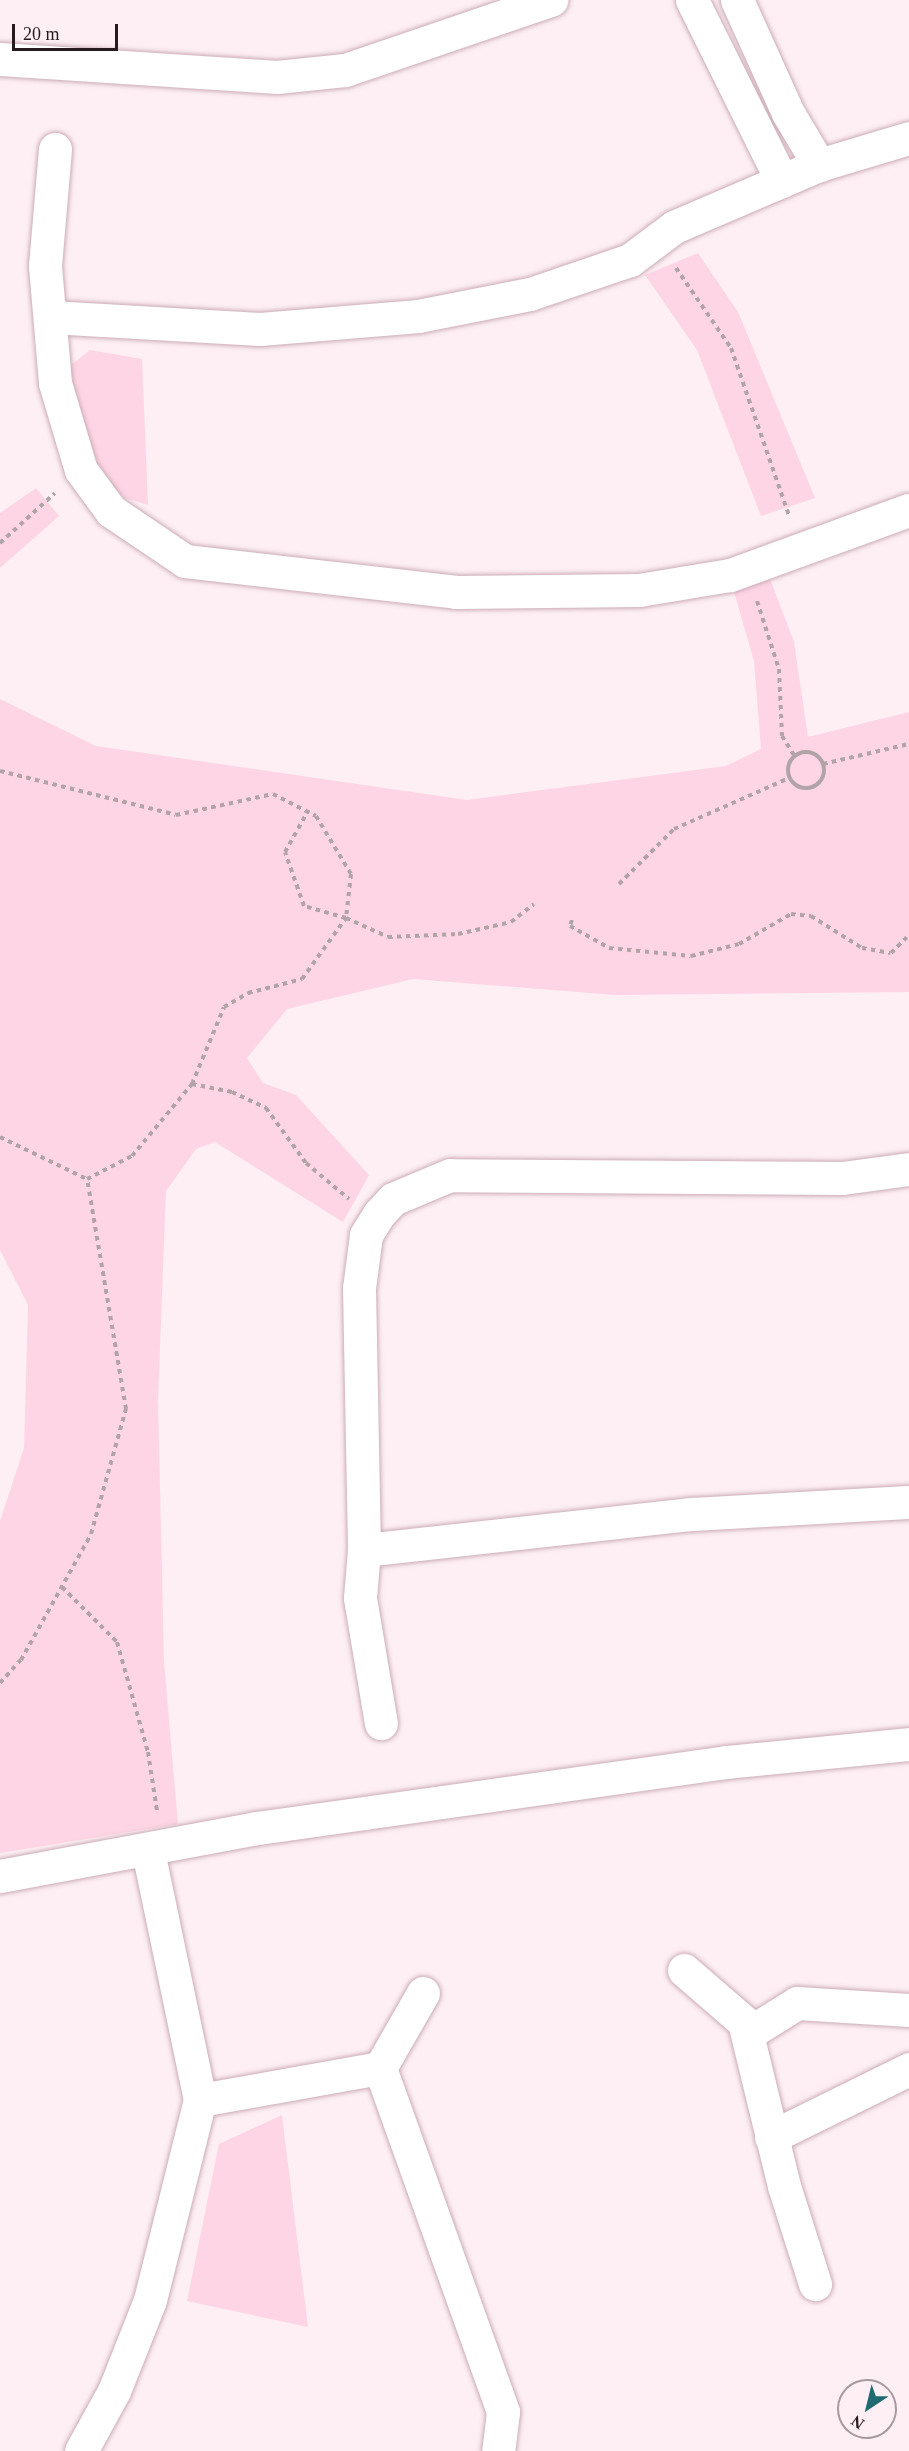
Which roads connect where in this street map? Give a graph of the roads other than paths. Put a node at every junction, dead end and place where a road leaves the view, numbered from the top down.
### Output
1 (551, 0) edge
2 (692, 0) edge
3 (736, 0) edge
4 (0, 59) edge
5 (909, 138) edge
6 (55, 149) dead end
7 (819, 165) junction
8 (782, 181) junction
9 (50, 317) junction
10 (909, 510) edge
11 (909, 1169) edge
12 (909, 1502) edge
13 (364, 1550) junction
14 (381, 1723) dead end
15 (909, 1744) edge
16 (156, 1850) junction
17 (0, 1876) edge
18 (684, 1970) dead end
19 (423, 1993) dead end
20 (909, 2010) edge
21 (749, 2033) junction
22 (380, 2068) junction
23 (909, 2069) edge
24 (200, 2100) junction
25 (771, 2137) junction
26 (815, 2284) dead end
27 (81, 2451) edge
28 (498, 2451) edge

1 - 4 street
2 - 8 street
3 - 7 street
5 - 7 street
6 - 9 street
7 - 8 street
8 - 9 street
9 - 10 street
11 - 13 street
12 - 13 street
13 - 14 street
15 - 16 street
16 - 17 street
16 - 24 street
18 - 21 street
19 - 22 street
20 - 21 street
21 - 25 street
22 - 24 street
22 - 28 street
23 - 25 street
24 - 27 street
25 - 26 street

